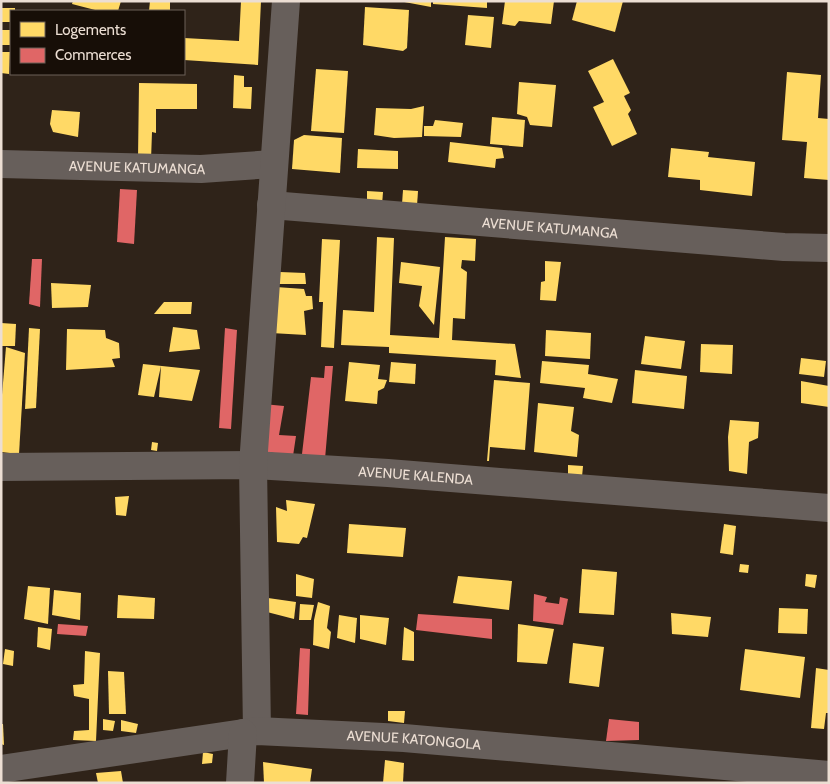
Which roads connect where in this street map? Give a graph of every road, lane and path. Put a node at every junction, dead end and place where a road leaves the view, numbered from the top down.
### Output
1 (286, 1) edge
2 (1, 164) edge
3 (273, 164) junction
4 (271, 205) junction
5 (829, 248) edge
6 (253, 465) junction
7 (1, 467) edge
8 (829, 508) edge
9 (250, 732) junction
10 (1, 770) edge
11 (829, 775) edge
12 (240, 783) edge

1 - 3 street
2 - 3 street, AVENUE KATUMANGA
3 - 4 street
4 - 5 street, AVENUE KATUMANGA
4 - 6 street
6 - 7 street, AVENUE KALENDA
6 - 8 street, AVENUE KALENDA
6 - 9 street
9 - 10 street, AVENUE KATONGOLA
9 - 11 street, AVENUE KATONGOLA
9 - 12 street

